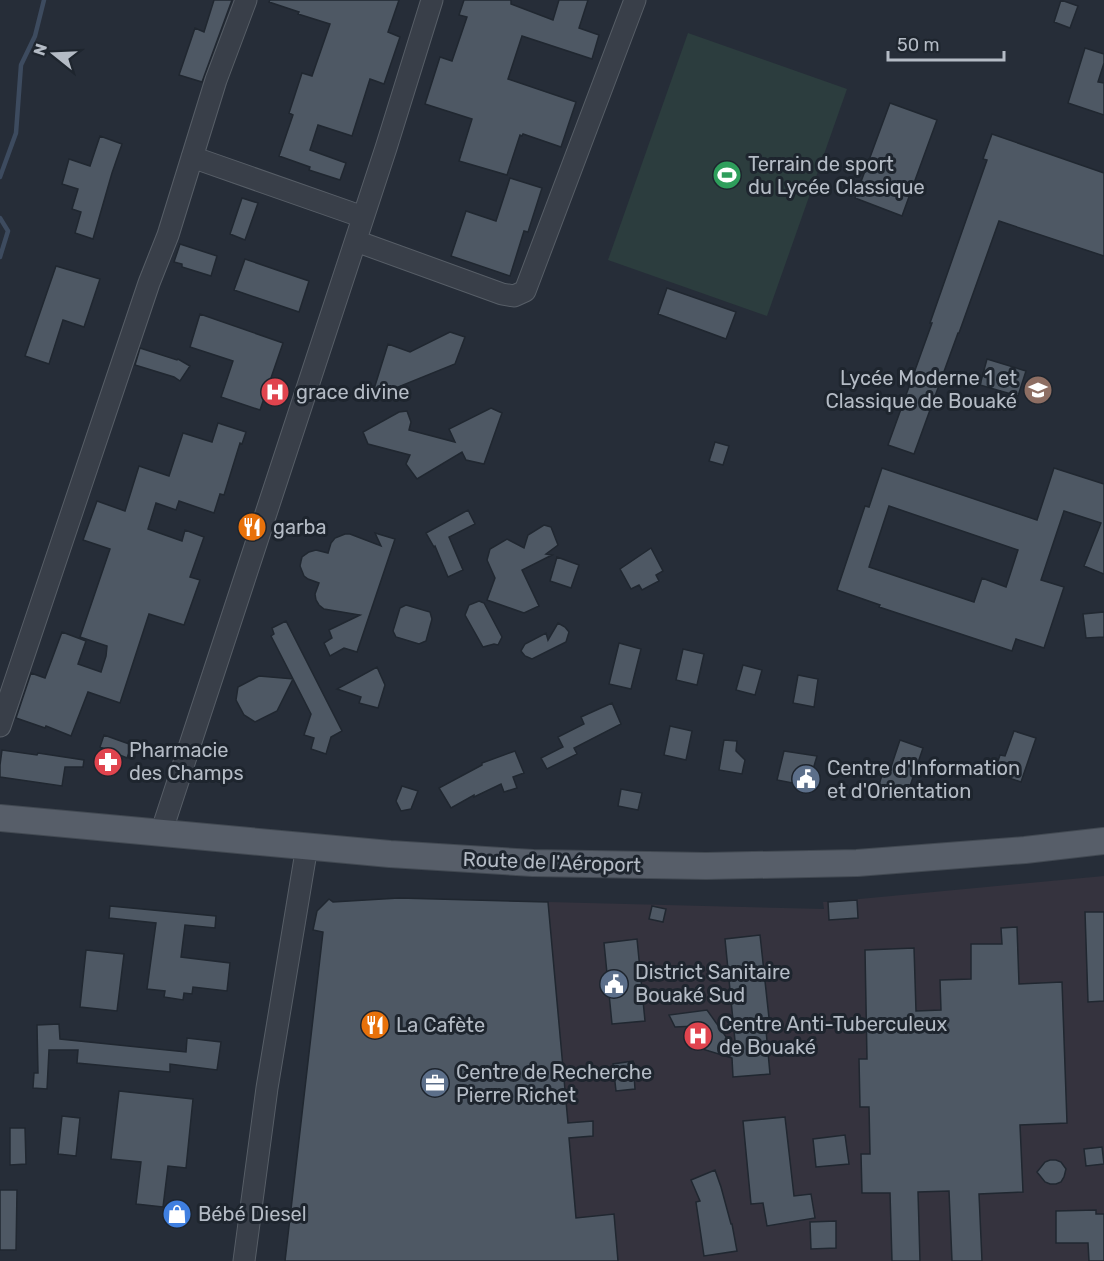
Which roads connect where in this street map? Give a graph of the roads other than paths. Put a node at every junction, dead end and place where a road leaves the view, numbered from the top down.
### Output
1 (246, 0) edge
2 (432, 0) edge
3 (635, 0) edge
4 (192, 157) junction
5 (363, 217) junction
6 (356, 241) junction
7 (0, 726) edge
8 (0, 818) edge
9 (161, 833) junction
10 (1104, 841) edge
11 (308, 846) junction
12 (244, 1261) edge

1 - 4 street
2 - 5 street
3 - 6 street
4 - 5 street
4 - 7 street
5 - 6 street
6 - 9 street
8 - 9 main road, Route de l'Aéroport
9 - 11 main road, Route de l'Aéroport
10 - 11 main road, Route de l'Aéroport
11 - 12 street

